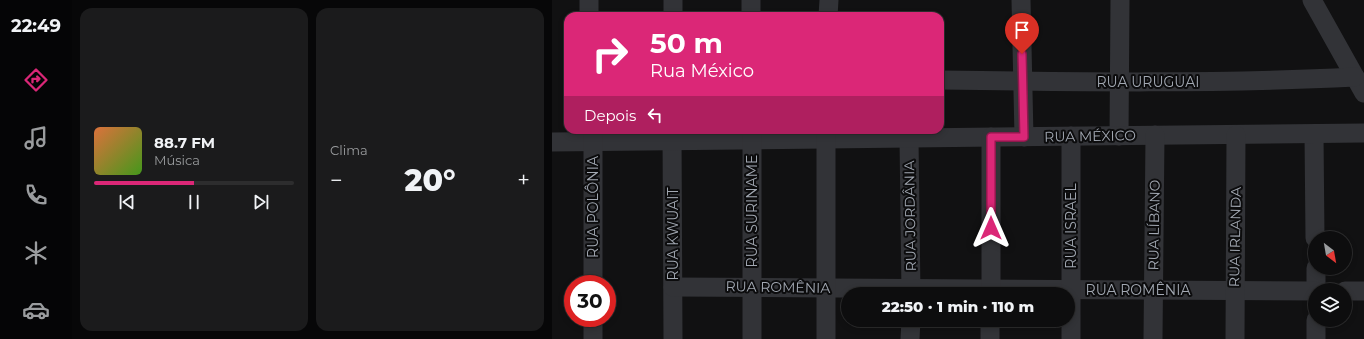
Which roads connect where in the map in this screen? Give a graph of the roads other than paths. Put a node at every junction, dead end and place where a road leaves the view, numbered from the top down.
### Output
1 (589, 0) edge
2 (672, 0) edge
3 (751, 0) edge
4 (829, 0) edge
5 (1021, 0) edge
6 (1120, 0) edge
7 (1312, 0) edge
8 (590, 12) edge
9 (672, 12) edge
10 (751, 12) edge
11 (828, 12) edge
12 (944, 80) edge
13 (1022, 81) junction
14 (1120, 83) junction
15 (1360, 85) edge
16 (1364, 133) edge
17 (1314, 134) junction
18 (752, 135) edge
19 (826, 135) edge
20 (1155, 135) junction
21 (1236, 135) junction
22 (593, 136) edge
23 (672, 136) edge
24 (1071, 136) junction
25 (1119, 136) junction
26 (991, 137) junction
27 (1024, 137) junction
28 (909, 138) junction
29 (552, 142) edge
30 (1315, 231) edge
31 (593, 275) edge
32 (673, 287) junction
33 (752, 287) junction
34 (911, 287) edge
35 (991, 287) edge
36 (1070, 287) edge
37 (827, 288) junction
38 (841, 288) edge
39 (1075, 290) edge
40 (1154, 290) junction
41 (1234, 290) junction
42 (1308, 290) edge
43 (1352, 291) edge
44 (1364, 291) edge
45 (593, 327) edge
46 (911, 327) edge
47 (990, 327) edge
48 (1071, 327) edge
49 (1316, 327) edge
50 (593, 339) edge
51 (673, 339) edge
52 (752, 339) edge
53 (826, 339) edge
54 (910, 339) edge
55 (990, 339) edge
56 (1071, 339) edge
57 (1153, 339) edge
58 (1235, 339) edge
59 (1316, 339) edge

1 - 8 street
2 - 9 street
3 - 10 street
4 - 11 street
5 - 13 street
6 - 14 street
7 - 15 street
12 - 13 street, RUA URUGUAI
13 - 14 street, RUA URUGUAI
13 - 27 street
14 - 15 street, RUA URUGUAI
14 - 25 street
16 - 17 street, RUA MÉXICO
17 - 21 street, RUA MÉXICO
17 - 30 street
18 - 19 street, RUA MÉXICO
18 - 23 street, RUA MÉXICO
18 - 33 street, RUA SURINAME
19 - 28 street, RUA MÉXICO
19 - 37 street
20 - 21 street, RUA MÉXICO
20 - 25 street, RUA MÉXICO
20 - 40 street, RUA LÍBANO
21 - 41 street, RUA IRLANDA
22 - 23 street, RUA MÉXICO
22 - 29 street, RUA MÉXICO
22 - 31 street, RUA POLÔNIA
23 - 32 street, RUA KWUAIT
24 - 25 street, RUA MÉXICO
24 - 27 street, RUA MÉXICO
24 - 36 street, RUA ISRAEL
26 - 27 street, RUA MÉXICO
26 - 28 street, RUA MÉXICO
26 - 35 street
28 - 34 street, RUA JORDÂNIA
32 - 33 street, RUA ROMÊNIA
32 - 51 street, RUA KWUAIT
33 - 37 street, RUA ROMÊNIA
33 - 52 street, RUA SURINAME
37 - 38 street, RUA ROMÊNIA
37 - 53 street
39 - 40 street, RUA ROMÊNIA
40 - 41 street, RUA ROMÊNIA
40 - 57 street, RUA LÍBANO
41 - 42 street, RUA ROMÊNIA
41 - 58 street, RUA IRLANDA
43 - 44 street
45 - 50 street
46 - 54 street
47 - 55 street
48 - 56 street, RUA ISRAEL
49 - 59 street

